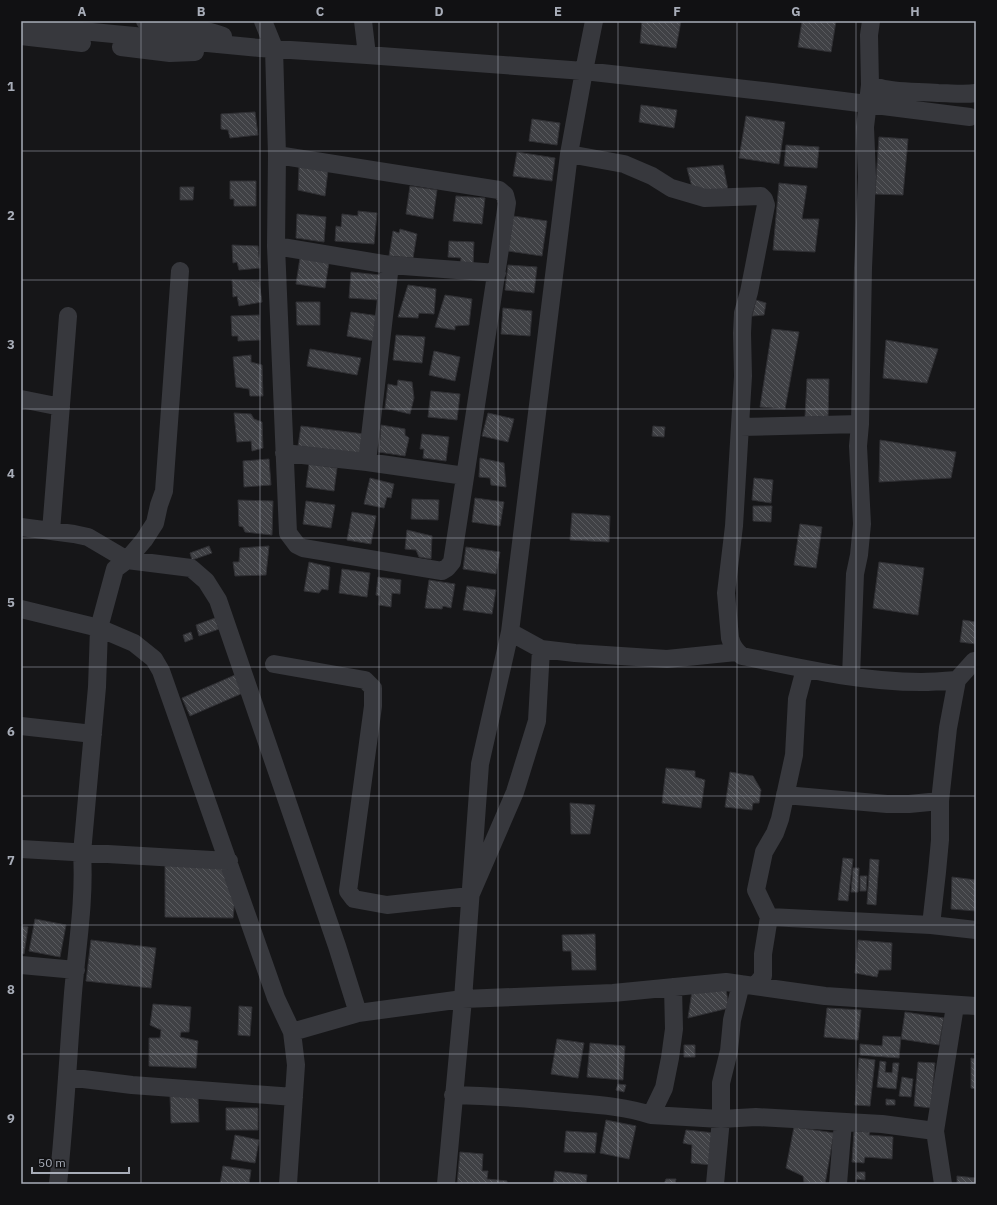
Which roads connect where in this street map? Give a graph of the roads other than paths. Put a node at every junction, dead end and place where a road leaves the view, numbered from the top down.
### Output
1 (145, 21) edge
2 (262, 21) edge
3 (363, 21) edge
4 (594, 21) edge
5 (871, 21) edge
6 (21, 23) edge
7 (21, 36) edge
8 (267, 48) junction
9 (367, 54) junction
10 (584, 71) junction
11 (870, 85) junction
12 (976, 93) edge
13 (868, 104) junction
14 (970, 117) dead end
15 (569, 154) junction
16 (277, 155) junction
17 (276, 246) junction
18 (390, 265) junction
19 (180, 271) dead end
20 (497, 273) junction
21 (68, 316) dead end
22 (21, 399) edge
23 (61, 407) junction
24 (860, 424) junction
25 (740, 427) junction
26 (284, 453) junction
27 (367, 462) junction
28 (465, 476) junction
29 (21, 527) edge
30 (51, 531) junction
31 (127, 560) junction
32 (21, 609) edge
33 (100, 628) junction
34 (510, 632) junction
35 (541, 649) junction
36 (736, 652) junction
37 (976, 661) edge
38 (274, 664) dead end
39 (805, 669) junction
40 (851, 676) junction
41 (958, 680) junction
42 (21, 726) edge
43 (93, 734) junction
44 (785, 795) junction
45 (940, 801) junction
46 (21, 849) edge
47 (82, 853) junction
48 (229, 861) junction
49 (470, 896) junction
50 (769, 917) junction
51 (931, 925) junction
52 (976, 930) edge
53 (21, 965) edge
54 (76, 970) junction
55 (748, 985) junction
56 (673, 987) junction
57 (463, 999) junction
58 (955, 1006) junction
59 (976, 1006) edge
60 (358, 1012) junction
61 (292, 1032) junction
62 (67, 1077) junction
63 (453, 1095) junction
64 (294, 1097) junction
65 (651, 1115) junction
66 (721, 1119) junction
67 (843, 1122) junction
68 (934, 1131) junction
69 (58, 1184) edge
70 (288, 1184) edge
71 (446, 1184) edge
72 (715, 1184) edge
73 (838, 1184) edge
74 (943, 1184) edge

1 - 8 street
2 - 8 street
3 - 9 street
4 - 10 street
5 - 11 street
6 - 8 street
7 - 8 street
8 - 9 street
8 - 16 street
9 - 10 street
10 - 13 street
10 - 15 street
11 - 12 street
11 - 13 street
13 - 14 street
13 - 24 street
15 - 25 street
15 - 34 street
16 - 17 street
16 - 20 street
17 - 18 street
17 - 26 street
18 - 20 street
18 - 27 street
19 - 31 street
20 - 28 street
21 - 23 street
22 - 23 street
23 - 30 street
24 - 25 street
24 - 40 street
25 - 36 street
26 - 27 street
26 - 28 street
27 - 28 street
29 - 30 street
30 - 31 street
31 - 33 street
31 - 60 street
32 - 33 street
33 - 43 street
33 - 48 street
34 - 35 street
34 - 49 street
35 - 36 street
35 - 49 street
36 - 39 street
37 - 41 street
38 - 49 street
39 - 40 street
39 - 44 street
40 - 41 street
41 - 45 street
42 - 43 street
43 - 47 street
44 - 45 street
44 - 50 street
45 - 51 street
46 - 47 street
47 - 48 street
47 - 54 street
48 - 61 street
49 - 57 street
50 - 51 street
50 - 55 street
51 - 52 street
53 - 54 street
54 - 62 street
55 - 56 street
55 - 58 street
55 - 66 street
56 - 57 street
56 - 65 street
57 - 60 street
57 - 63 street
58 - 59 street
58 - 68 street
60 - 61 street
61 - 64 street
62 - 64 street
62 - 69 street
63 - 65 street
63 - 71 street
64 - 70 street
65 - 66 street
66 - 67 street
66 - 72 street
67 - 68 street
67 - 73 street
68 - 74 street

